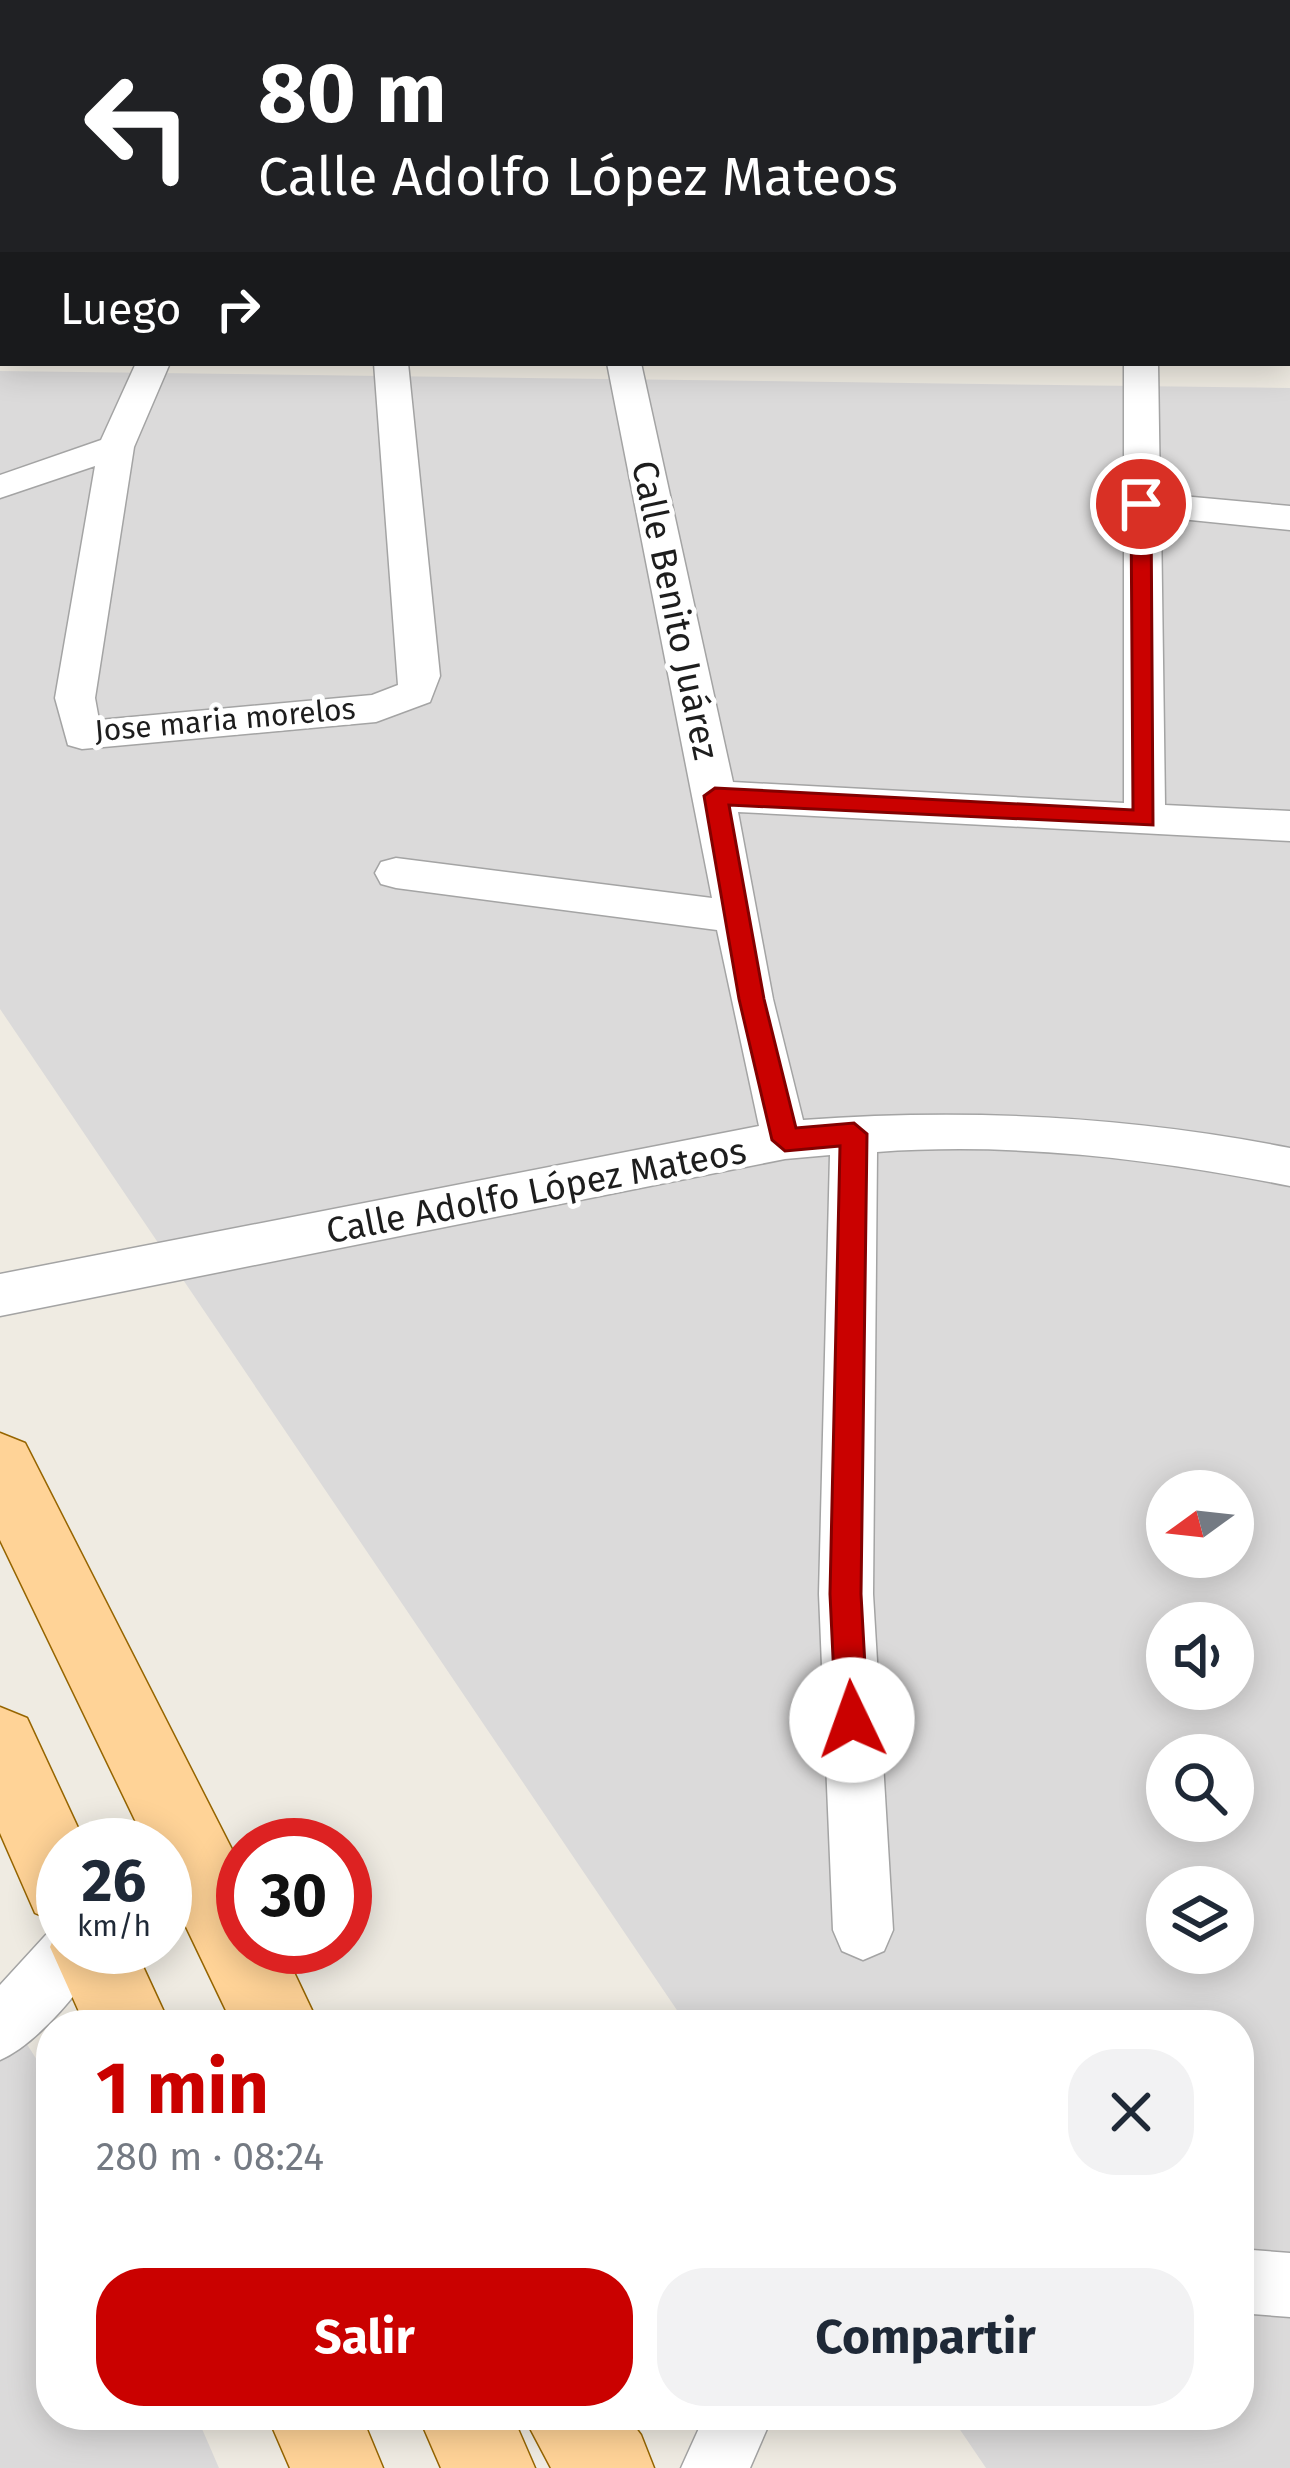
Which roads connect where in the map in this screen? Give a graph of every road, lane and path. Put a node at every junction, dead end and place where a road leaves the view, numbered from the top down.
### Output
1 (151, 366) edge
2 (391, 366) edge
3 (625, 366) edge
4 (1141, 366) edge
5 (116, 447) junction
6 (0, 488) edge
7 (1141, 504) junction
8 (1290, 518) edge
9 (715, 796) junction
10 (1145, 819) junction
11 (1290, 826) edge
12 (396, 873) dead end
13 (736, 917) junction
14 (854, 1134) junction
15 (785, 1140) junction
16 (1290, 1167) edge
17 (0, 1295) edge
18 (0, 1465) edge
19 (0, 1744) edge
20 (36, 1825) edge
21 (863, 1930) dead end
22 (51, 1974) edge
23 (104, 1974) edge
24 (121, 2010) edge
25 (270, 2010) edge
26 (0, 2030) edge
27 (1254, 2282) edge
28 (1290, 2285) edge
29 (320, 2430) edge
30 (471, 2430) edge
31 (580, 2430) edge
32 (733, 2430) edge
33 (337, 2468) edge
34 (489, 2468) edge
35 (608, 2468) edge
36 (715, 2468) edge

1 - 5 street, Jose maria morelos
2 - 5 street, Jose maria morelos
3 - 9 street, Calle Benito Juárez
4 - 7 street
5 - 6 street
7 - 8 street
7 - 10 street
9 - 10 street
9 - 13 street, Calle Benito Juárez
10 - 11 street
12 - 13 street
13 - 15 street, Calle Benito Juárez
14 - 15 street, Calle Adolfo López Mateos
14 - 16 street, Calle Adolfo López Mateos
14 - 21 street
15 - 17 street, Calle Adolfo López Mateos
18 - 25 main road
19 - 20 main road
22 - 26 street
23 - 24 main road
27 - 28 street
29 - 33 main road
30 - 34 main road
31 - 35 main road
32 - 36 street

